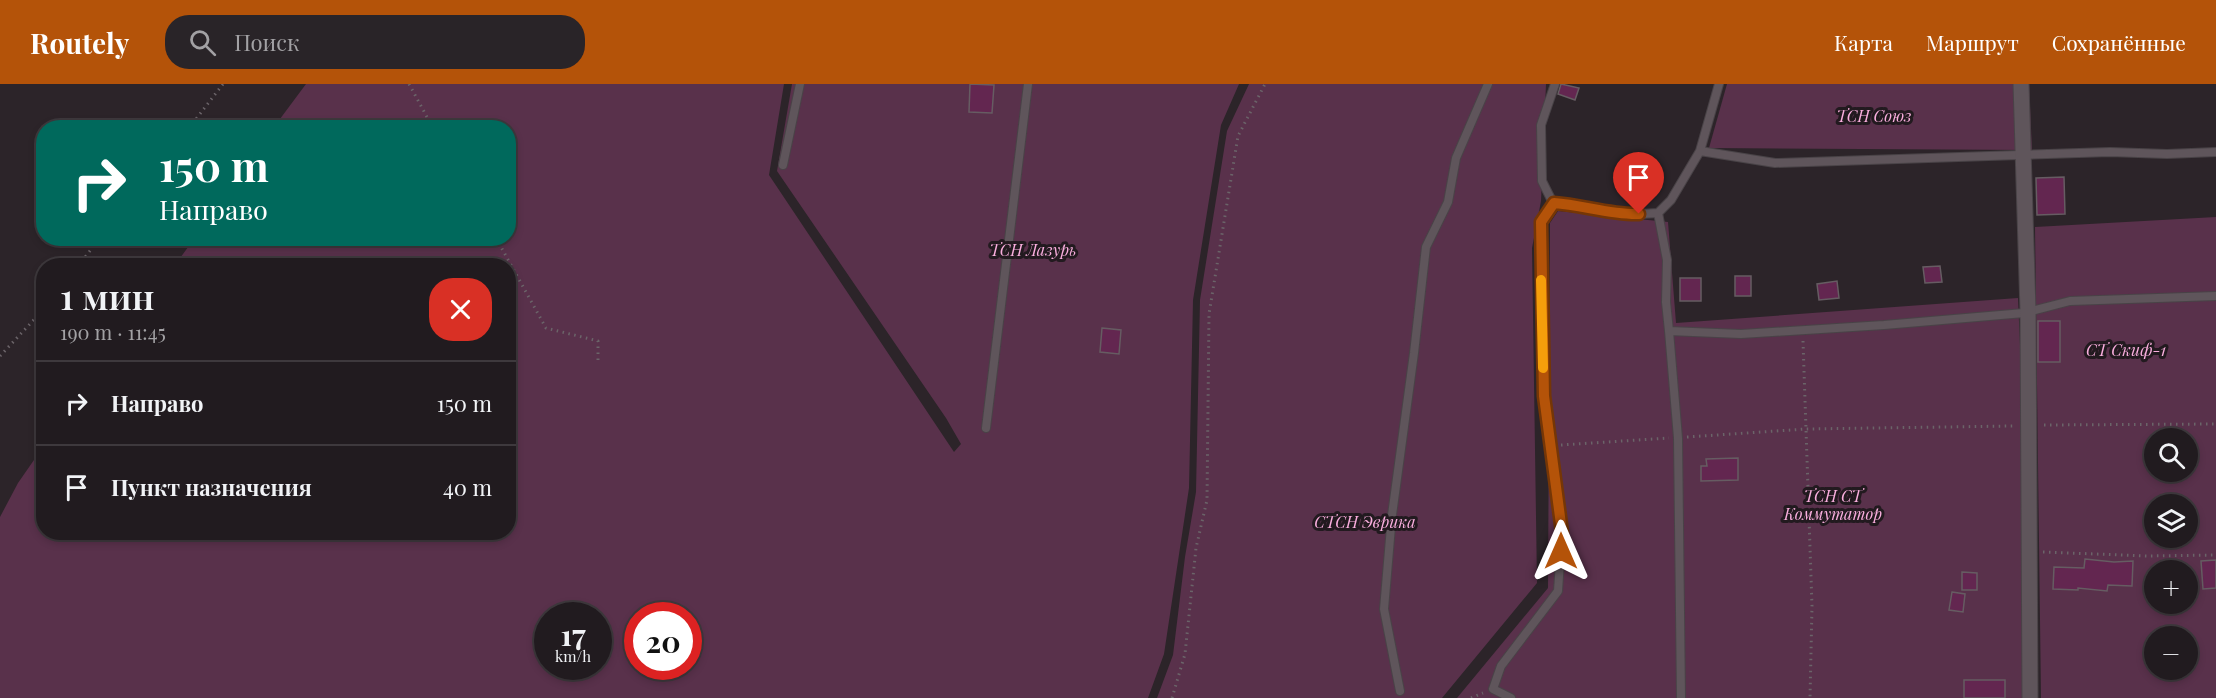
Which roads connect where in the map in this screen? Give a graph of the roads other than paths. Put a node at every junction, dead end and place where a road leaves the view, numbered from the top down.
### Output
1 (800, 84) edge
2 (1028, 84) edge
3 (1488, 84) edge
4 (1555, 84) edge
5 (1719, 84) edge
6 (2021, 84) edge
7 (1700, 151) junction
8 (2216, 152) edge
9 (2024, 155) junction
10 (783, 165) dead end
11 (1554, 203) junction
12 (1658, 213) junction
13 (2216, 296) edge
14 (2028, 311) junction
15 (1669, 331) junction
16 (986, 428) dead end
17 (1400, 691) dead end
18 (1511, 698) edge
19 (1681, 698) edge
20 (2030, 698) edge

1 - 10 lane
2 - 16 lane
3 - 17 lane
4 - 11 lane
5 - 7 lane
6 - 9 street
7 - 9 lane
7 - 12 lane
8 - 9 lane
9 - 14 street
11 - 12 lane
11 - 18 lane
12 - 15 lane
13 - 14 lane
14 - 15 lane
14 - 20 street
15 - 19 lane

